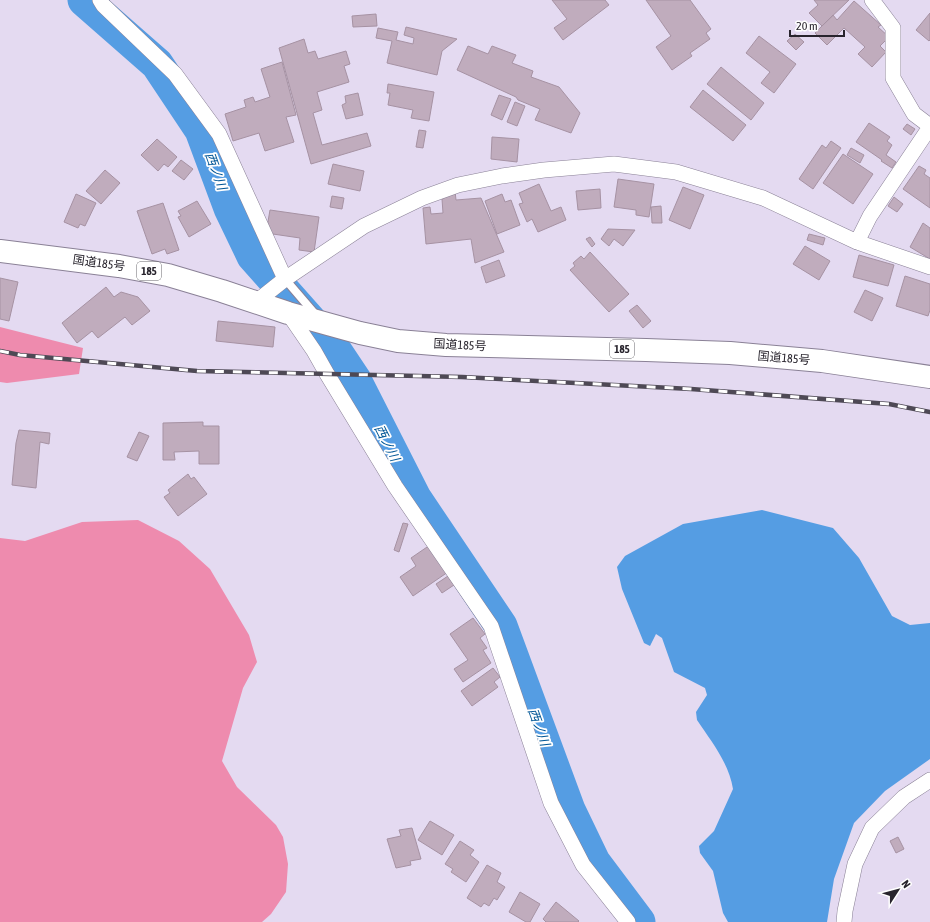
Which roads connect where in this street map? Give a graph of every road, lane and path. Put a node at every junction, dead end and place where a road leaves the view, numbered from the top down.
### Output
1 (100, 0) edge
2 (872, 0) edge
3 (930, 126) edge
4 (857, 242) junction
5 (0, 251) edge
6 (930, 267) edge
7 (282, 280) junction
8 (262, 297) junction
9 (290, 313) junction
10 (319, 321) junction
11 (930, 377) edge
12 (930, 780) edge
13 (628, 922) edge
14 (844, 922) edge

1 - 7 street
2 - 3 street
3 - 4 street
4 - 6 street
4 - 7 street
5 - 8 highway, 国道185号 / 185
7 - 8 street
7 - 10 lane
8 - 9 highway, 国道185号 / 185
9 - 10 highway, 国道185号 / 185
9 - 13 street
10 - 11 highway, 国道185号 / 185
12 - 14 street

